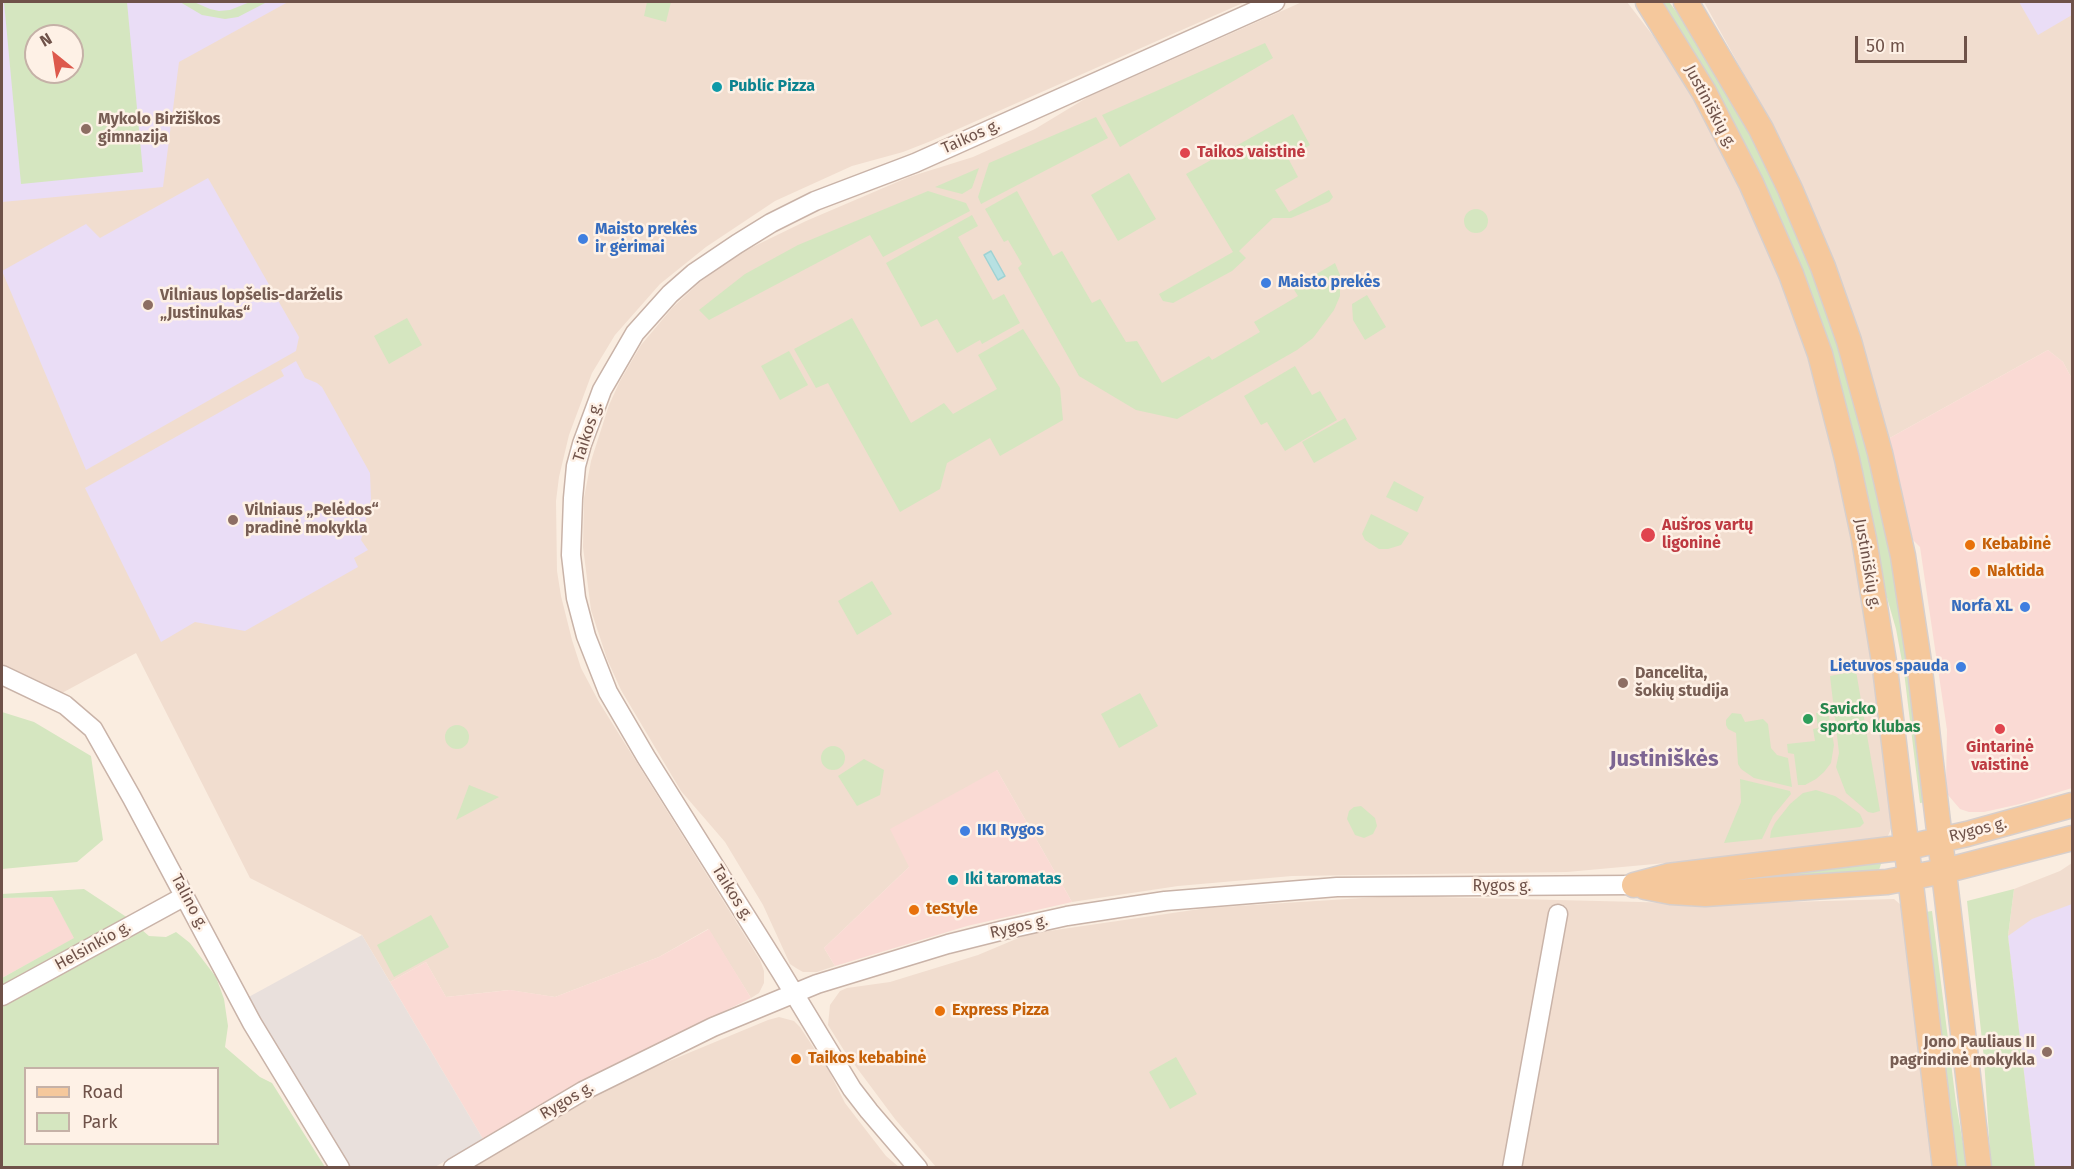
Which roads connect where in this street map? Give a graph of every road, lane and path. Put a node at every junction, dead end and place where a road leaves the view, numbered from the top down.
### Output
1 (1275, 2) edge
2 (1648, 2) edge
3 (1686, 2) edge
4 (2, 675) edge
5 (2073, 805) edge
6 (2073, 837) edge
7 (1940, 840) junction
8 (1908, 847) junction
9 (1944, 871) junction
10 (1911, 878) junction
11 (1634, 885) junction
12 (185, 896) junction
13 (1558, 914) dead end
14 (794, 993) junction
15 (2, 996) edge
16 (340, 1167) edge
17 (453, 1167) edge
18 (918, 1167) edge
19 (1512, 1167) edge
20 (1945, 1167) edge
21 (1979, 1167) edge

1 - 14 street, Taikos g.
2 - 8 main road, Justiniškių g.
3 - 7 main road, Justiniškių g.
4 - 12 street, Talino g.
5 - 7 main road, Rygos g.
6 - 9 main road, Rygos g.
7 - 8 main road, Rygos g.
7 - 9 main road, Justiniškių g.
8 - 10 main road, Justiniškių g.
8 - 11 main road, Rygos g.
9 - 10 main road, Rygos g.
9 - 21 main road, Justiniškių g.
10 - 11 main road, Rygos g.
10 - 20 main road, Justiniškių g.
11 - 14 street, Rygos g.
12 - 15 street, Helsinkio g.
12 - 16 street, Talino g.
13 - 19 street
14 - 17 street, Rygos g.
14 - 18 street, Taikos g.

